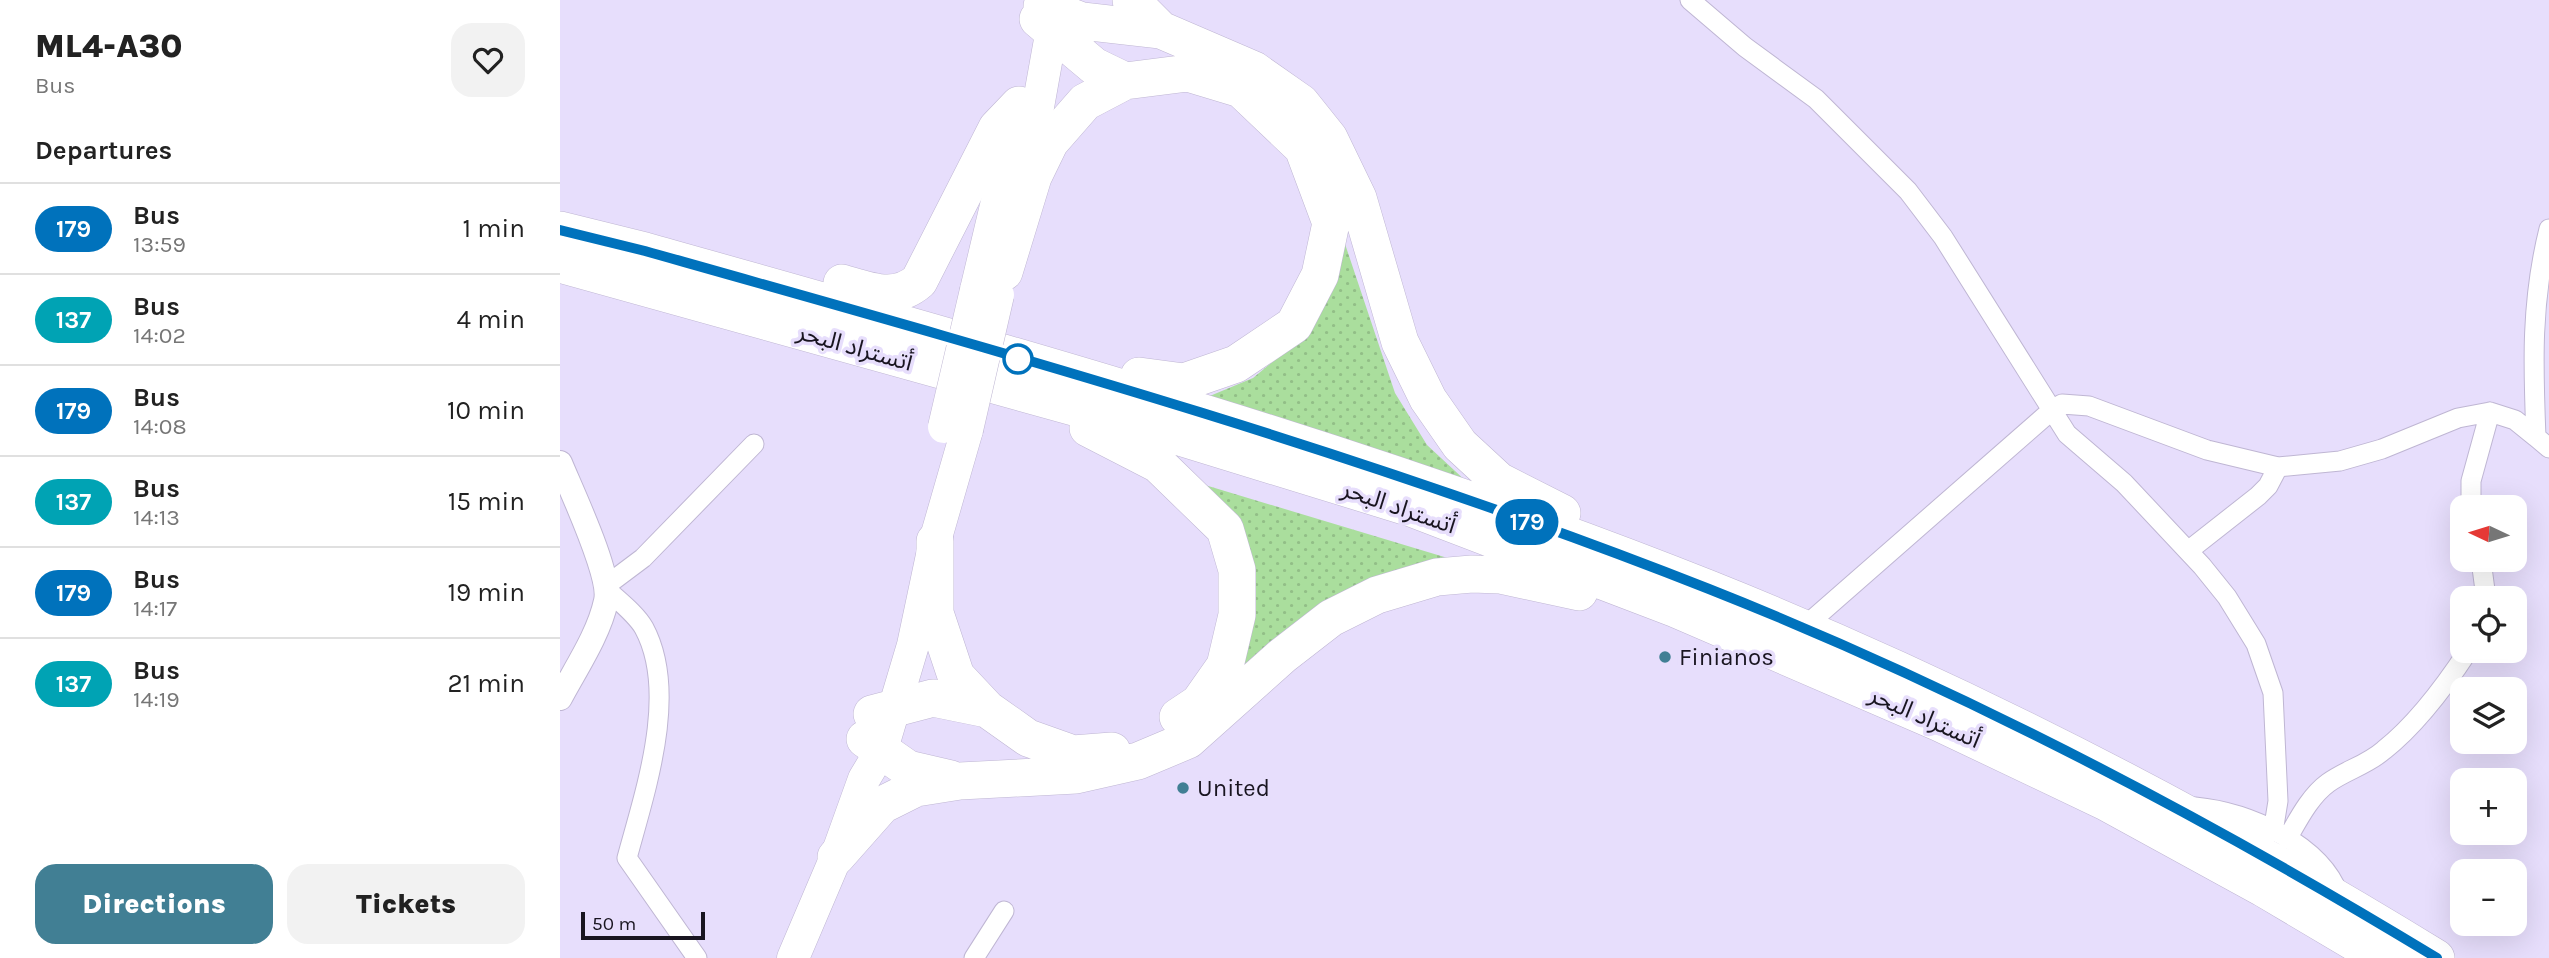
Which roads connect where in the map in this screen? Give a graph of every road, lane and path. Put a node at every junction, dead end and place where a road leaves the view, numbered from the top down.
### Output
1 (1131, 0) edge
2 (1690, 0) edge
3 (1048, 11) edge
4 (1161, 30) junction
5 (1125, 81) junction
6 (1019, 105) junction
7 (2549, 229) edge
8 (560, 230) edge
9 (560, 264) edge
10 (993, 286) junction
11 (774, 287) junction
12 (1028, 378) junction
13 (2052, 410) junction
14 (2490, 412) junction
15 (955, 428) junction
16 (2543, 443) edge
17 (754, 444) dead end
18 (560, 463) edge
19 (2278, 467) junction
20 (2471, 495) edge
21 (935, 541) junction
22 (2188, 551) junction
23 (607, 587) junction
24 (1706, 588) junction
25 (1675, 609) junction
26 (1803, 628) junction
27 (2459, 663) edge
28 (560, 698) edge
29 (986, 709) junction
30 (876, 738) junction
31 (960, 781) junction
32 (2171, 806) junction
33 (2280, 836) junction
34 (836, 857) junction
35 (2340, 899) junction
36 (1004, 911) dead end
37 (697, 958) edge
38 (793, 958) edge
39 (974, 958) edge
40 (2381, 958) edge
41 (2437, 958) edge

1 - 4 highway
2 - 13 street
3 - 4 highway
3 - 5 highway
3 - 6 main road
3 - 10 main road
4 - 24 highway
5 - 10 highway
5 - 12 highway
6 - 10 main road
6 - 11 highway
7 - 16 street
8 - 11 highway, أتستراد البحر
9 - 12 highway, أتستراد البحر
10 - 15 main road, bridge
11 - 12 highway, أتستراد البحر
12 - 24 highway, أتستراد البحر
12 - 25 highway, أتستراد البحر
12 - 29 highway
13 - 19 street
13 - 22 street
13 - 26 street
14 - 16 street
14 - 19 street
14 - 20 street
15 - 21 main road
15 - 30 main road
17 - 23 street
18 - 23 street
19 - 22 street
21 - 29 highway
21 - 30 main road
22 - 33 street
23 - 28 street
23 - 37 street
24 - 26 highway, أتستراد البحر
25 - 31 highway
25 - 40 highway, أتستراد البحر
26 - 32 highway, أتستراد البحر
27 - 33 street
29 - 30 highway
30 - 31 highway
30 - 34 main road
31 - 34 highway
32 - 33 street
32 - 35 highway, أتستراد البحر
33 - 35 street
34 - 38 main road
35 - 41 highway, أتستراد البحر
36 - 39 street

